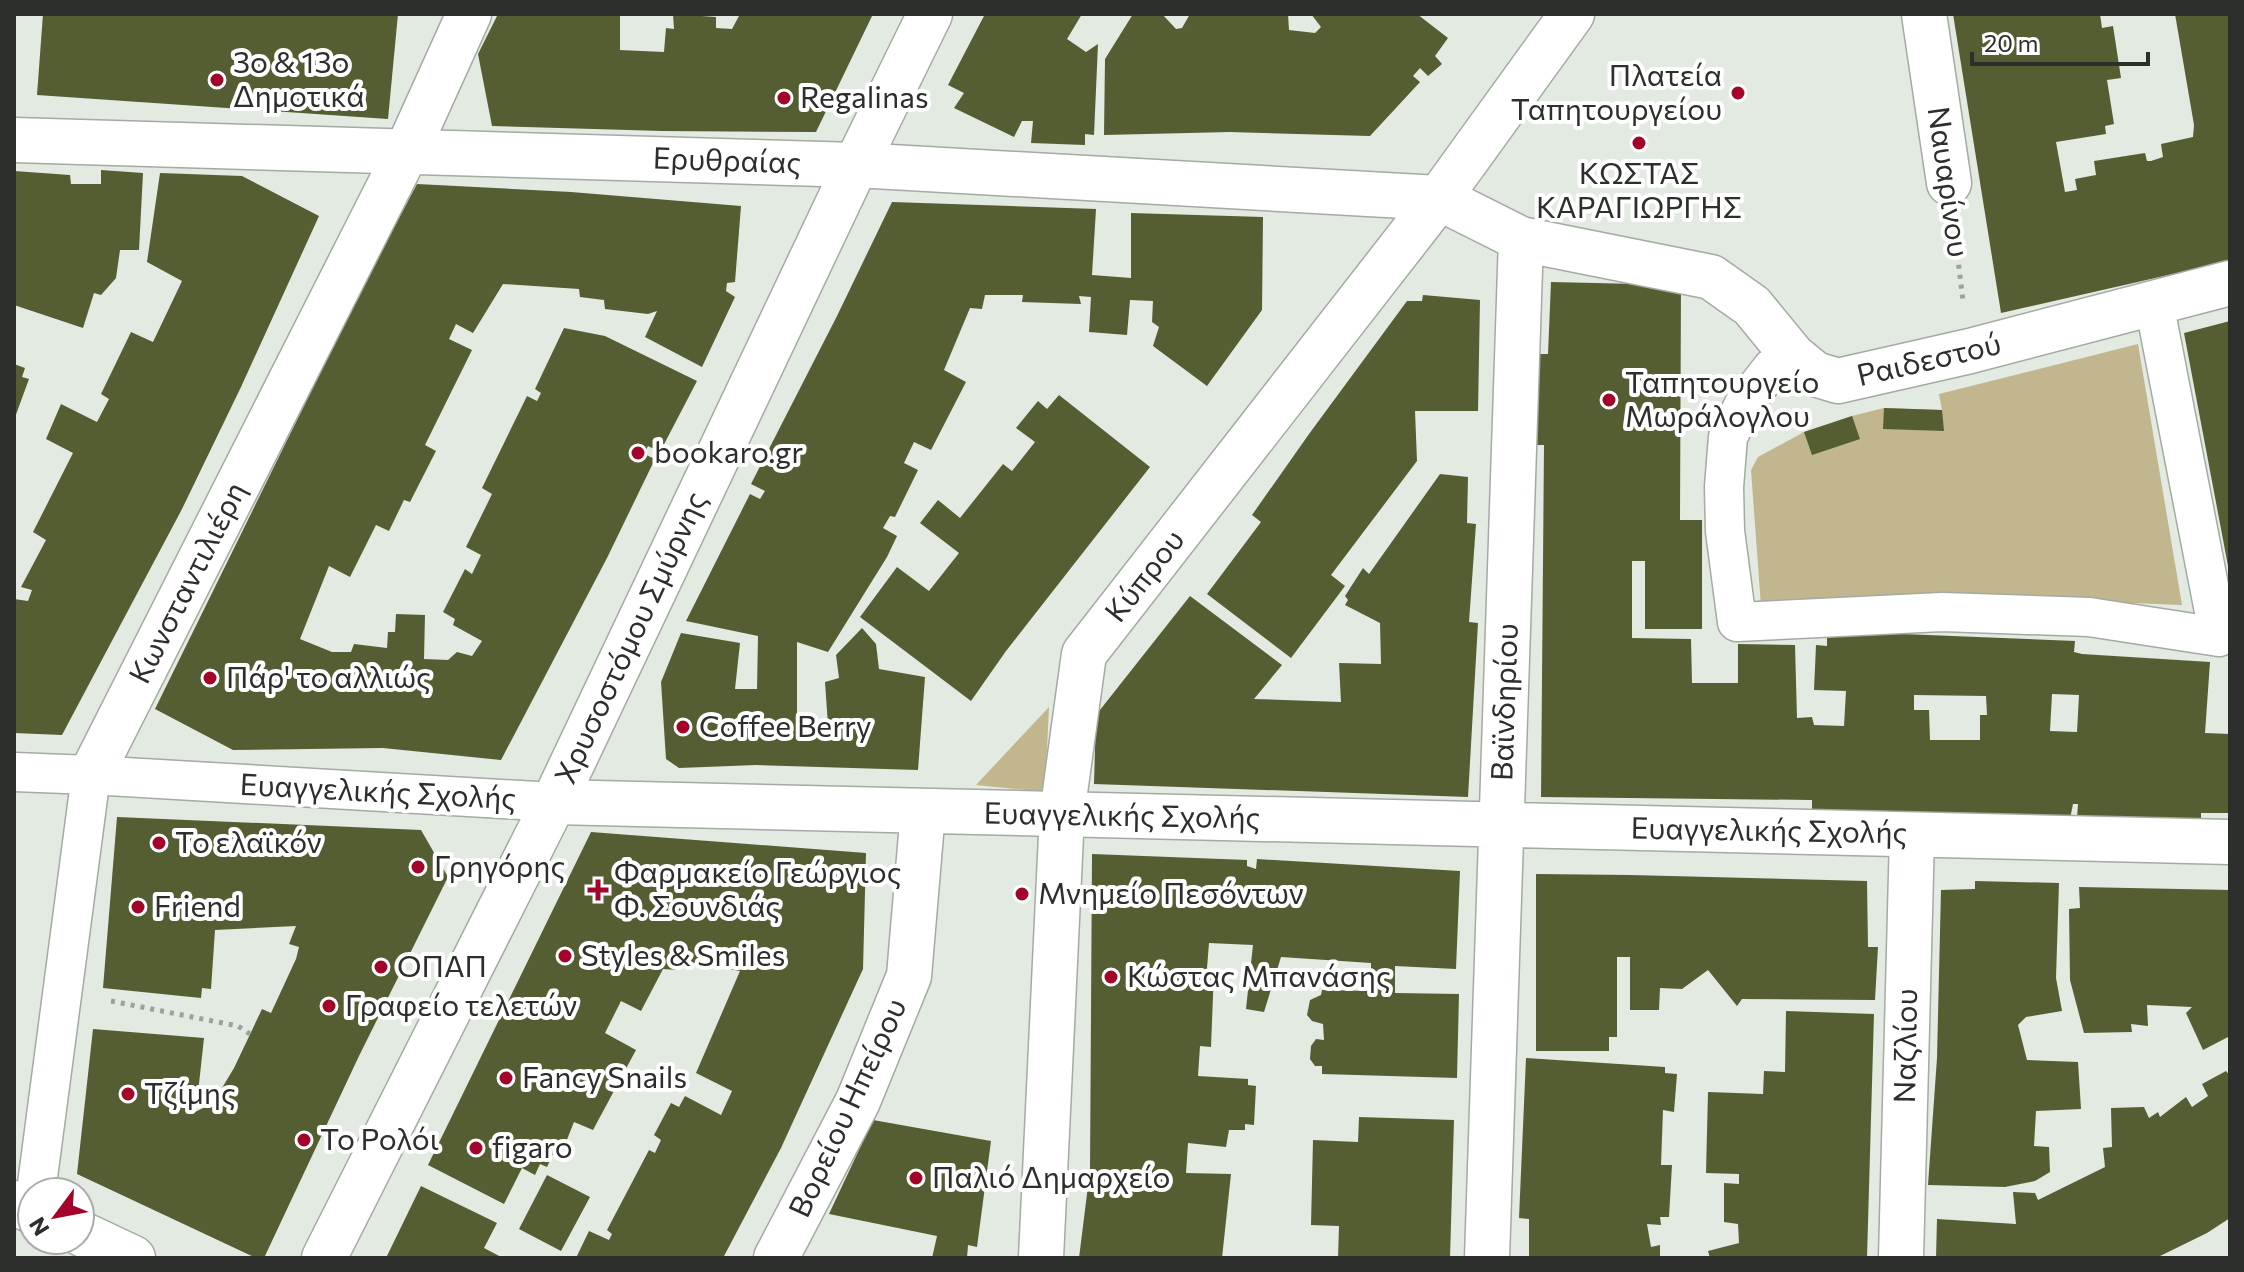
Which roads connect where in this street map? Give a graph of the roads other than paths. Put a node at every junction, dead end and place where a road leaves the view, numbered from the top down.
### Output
1 (469, 14) edge
2 (930, 14) edge
3 (1572, 14) edge
4 (1924, 14) edge
5 (14, 140) edge
6 (407, 151) junction
7 (856, 165) junction
8 (1949, 183) road end
9 (1439, 198) junction
10 (1521, 239) junction
11 (2230, 283) edge
12 (2154, 303) junction
13 (1793, 356) junction
14 (14, 772) edge
15 (91, 775) junction
16 (554, 802) junction
17 (923, 811) junction
18 (1062, 814) junction
19 (1500, 825) junction
20 (1912, 835) junction
21 (2230, 842) edge
22 (38, 1176) edge
23 (96, 1241) edge
24 (133, 1258) edge
25 (324, 1258) edge
26 (776, 1258) edge
27 (1041, 1258) edge
28 (1487, 1258) edge
29 (1901, 1258) edge

1 - 6 street, Κωνσταντιλιέρη
2 - 7 street, Χρυσοστόμου Σμύρνης
3 - 9 street, Κύπρου
4 - 8 street, Ναυαρίνου
5 - 6 street, Ερυθραίας
6 - 7 street, Ερυθραίας
6 - 15 street, Κωνσταντιλιέρη
7 - 9 street, Ερυθραίας
7 - 16 street, Χρυσοστόμου Σμύρνης
9 - 10 street
9 - 18 street, Κύπρου
10 - 13 street, Ραιδεστού
10 - 19 street, Βαϊνδηρίου
11 - 12 street, Ραιδεστού
12 - 13 street, Ραιδεστού
12 - 13 street
14 - 15 street, Ευαγγελικής Σχολής
15 - 16 street, Ευαγγελικής Σχολής
15 - 22 street, Κωνσταντιλιέρη
16 - 17 street, Ευαγγελικής Σχολής
16 - 25 street, Χρυσοστόμου Σμύρνης
17 - 18 street, Ευαγγελικής Σχολής
17 - 26 street, Βορείου Ηπείρου
18 - 19 street, Ευαγγελικής Σχολής
18 - 27 street, Κύπρου
19 - 20 street, Ευαγγελικής Σχολής
19 - 28 street, Βαϊνδηρίου
20 - 21 street, Ευαγγελικής Σχολής
20 - 29 street, Ναζλίου
23 - 24 street

